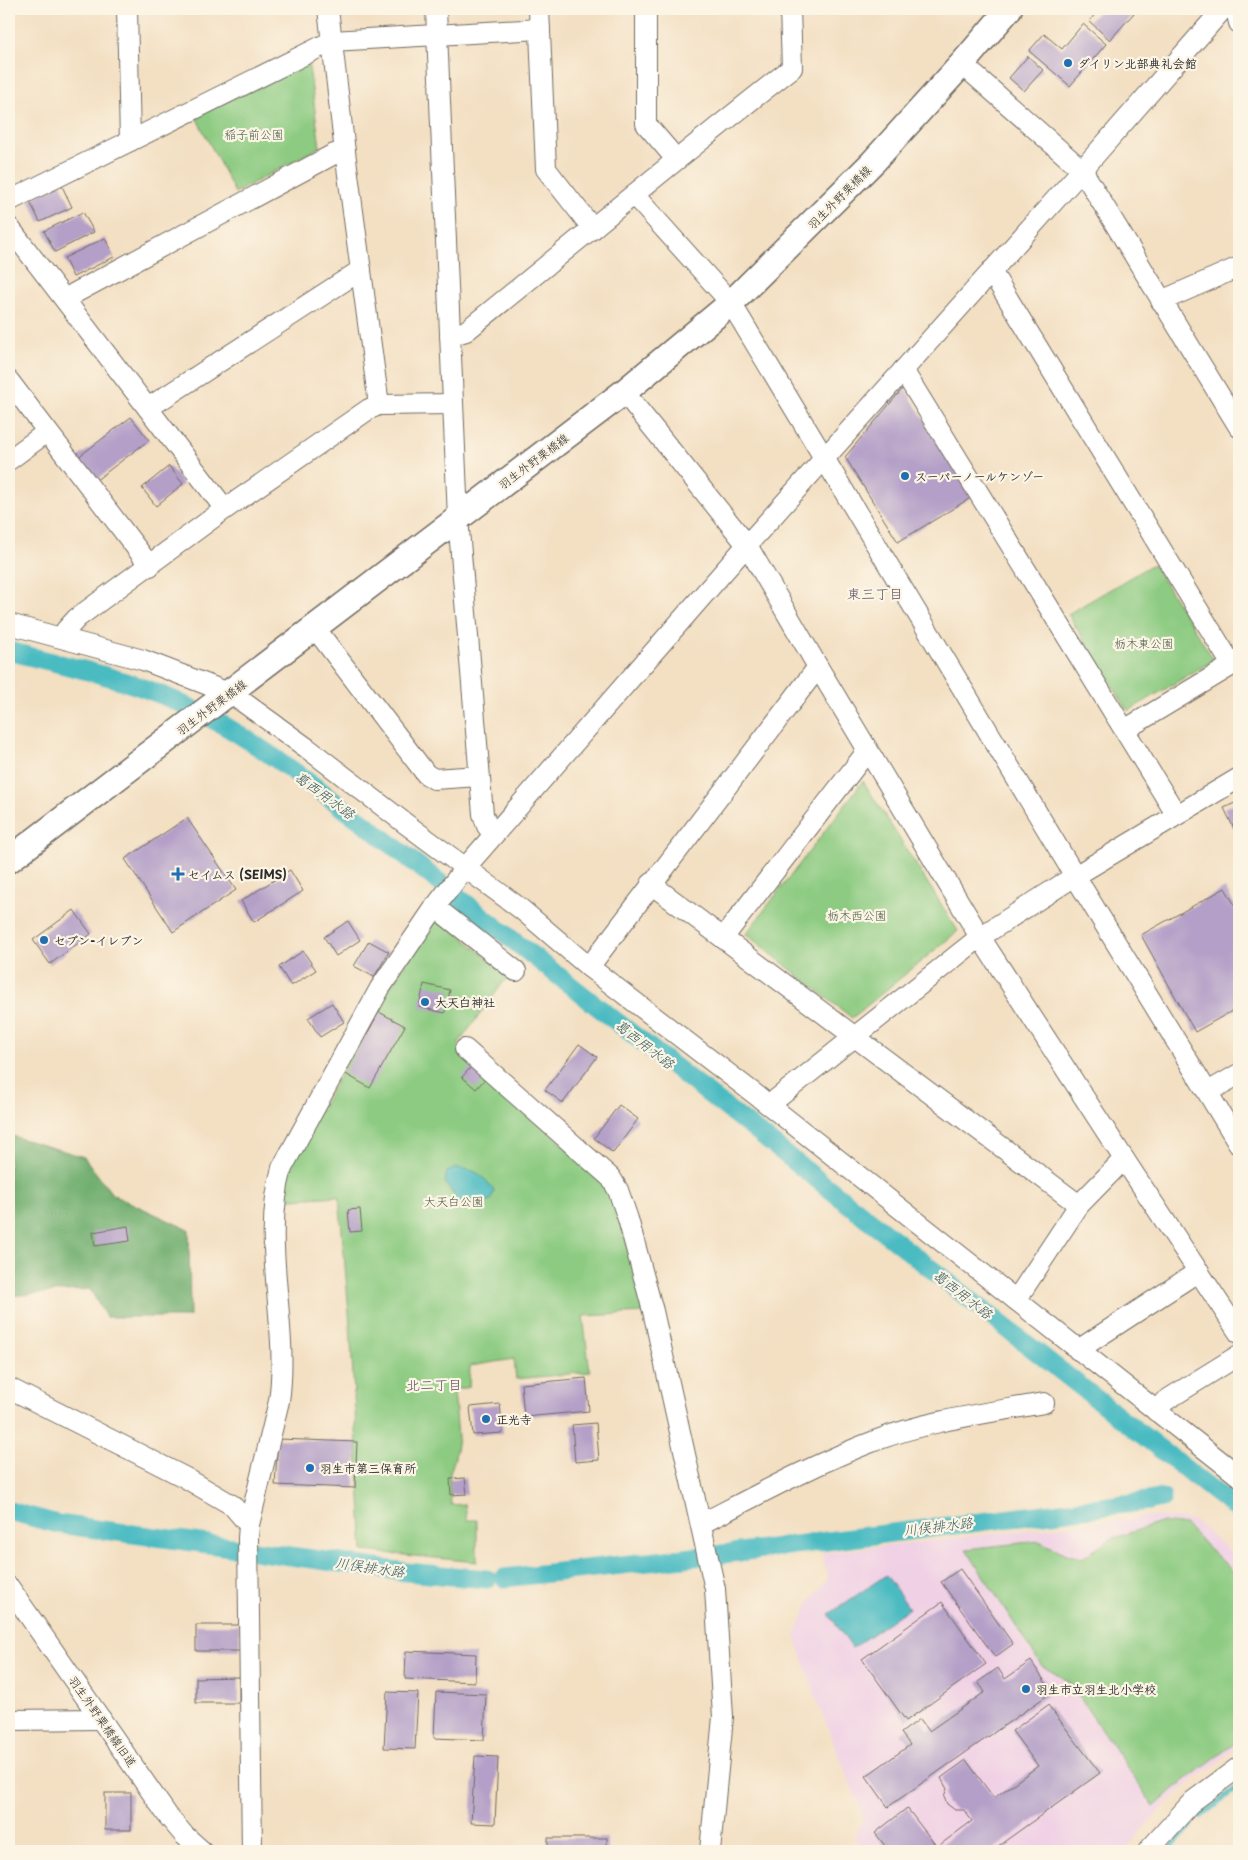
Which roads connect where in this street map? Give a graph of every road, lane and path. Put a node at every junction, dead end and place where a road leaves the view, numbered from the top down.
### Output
1 (127, 9) edge
2 (328, 9) edge
3 (436, 9) edge
4 (539, 9) edge
5 (646, 9) edge
6 (790, 9) edge
7 (1009, 9) edge
8 (1223, 9) edge
9 (1236, 9) edge
10 (1239, 23) edge
11 (540, 29) junction
12 (438, 36) junction
13 (332, 42) junction
14 (962, 64) junction
15 (130, 141) junction
16 (345, 152) junction
17 (676, 159) junction
18 (1082, 170) junction
19 (634, 195) junction
20 (9, 201) edge
21 (9, 227) edge
22 (593, 229) junction
23 (1239, 267) edge
24 (361, 270) junction
25 (992, 271) junction
26 (66, 300) junction
27 (1160, 301) junction
28 (731, 303) junction
29 (450, 336) junction
30 (903, 370) junction
31 (9, 382) edge
32 (624, 392) junction
33 (452, 404) junction
34 (379, 406) junction
35 (148, 408) junction
36 (1239, 427) edge
37 (47, 432) junction
38 (825, 457) junction
39 (9, 460) edge
40 (225, 509) junction
41 (458, 518) junction
42 (747, 545) junction
43 (150, 566) junction
44 (9, 624) edge
45 (314, 628) junction
46 (63, 638) junction
47 (1236, 663) edge
48 (818, 667) junction
49 (226, 696) junction
50 (1126, 729) junction
51 (868, 750) junction
52 (479, 776) junction
53 (1239, 778) edge
54 (1176, 814) junction
55 (493, 834) junction
56 (9, 860) edge
57 (462, 871) junction
58 (1075, 876) junction
59 (651, 884) junction
60 (437, 905) junction
61 (980, 937) junction
62 (723, 938) junction
63 (589, 967) junction
64 (516, 971) dead end
65 (854, 1037) junction
66 (465, 1049) dead end
67 (1239, 1074) edge
68 (1208, 1092) junction
69 (769, 1105) junction
70 (1239, 1144) edge
71 (1124, 1159) junction
72 (1079, 1205) junction
73 (1198, 1272) junction
74 (1016, 1300) junction
75 (1239, 1333) edge
76 (1078, 1350) junction
77 (1239, 1355) edge
78 (9, 1388) edge
79 (1044, 1403) dead end
80 (1156, 1410) junction
81 (1239, 1476) edge
82 (701, 1524) junction
83 (248, 1539) junction
84 (9, 1587) edge
85 (101, 1719) junction
86 (9, 1720) edge
87 (1239, 1767) edge
88 (202, 1851) edge
89 (252, 1851) edge
90 (710, 1851) edge
91 (1148, 1851) edge

1 - 15 street
2 - 13 street
3 - 12 street
4 - 11 street
5 - 17 street
6 - 17 street
7 - 14 main road, 羽生外野栗橋線
8 - 18 street
9 - 10 street
11 - 12 street
11 - 22 street
12 - 13 street
12 - 29 street
13 - 15 street
13 - 16 street
14 - 18 street
14 - 28 main road, 羽生外野栗橋線
15 - 20 street
16 - 24 street
16 - 26 street
17 - 19 street
18 - 25 street
18 - 27 street
19 - 22 street
19 - 28 street
21 - 26 street
22 - 29 street
23 - 27 street
24 - 34 street
24 - 35 street
25 - 30 street
25 - 47 street
26 - 35 street
27 - 36 street
28 - 32 main road, 羽生外野栗橋線
28 - 38 street
29 - 33 street
30 - 38 street
30 - 50 street
31 - 37 street
32 - 41 main road, 羽生外野栗橋線
32 - 42 street
33 - 34 street
33 - 41 street
34 - 40 street
35 - 40 street
37 - 39 street
37 - 43 street
38 - 42 street
38 - 58 street
40 - 43 street
41 - 45 main road, 羽生外野栗橋線
41 - 52 street
42 - 48 street
42 - 55 street
43 - 46 street
44 - 46 street
45 - 49 main road, 羽生外野栗橋線
45 - 52 street
46 - 49 street
47 - 50 street
48 - 51 street
48 - 59 street
49 - 56 main road, 羽生外野栗橋線
49 - 57 street
50 - 54 street
51 - 61 street
51 - 62 street
52 - 55 street
53 - 54 street
54 - 58 street
55 - 57 street
57 - 60 street
57 - 63 street
58 - 61 street
58 - 68 street
59 - 62 street
59 - 63 street
60 - 64 street
60 - 83 street
61 - 65 street
61 - 71 street
62 - 65 street
63 - 69 street
65 - 69 street
65 - 72 street
66 - 82 street
67 - 68 street
68 - 70 street
69 - 74 street
71 - 72 street
71 - 73 street
72 - 74 street
73 - 75 street
73 - 76 street
74 - 76 street
76 - 80 street
77 - 80 street
78 - 83 street
79 - 82 street
80 - 81 street
82 - 90 street
83 - 89 street
84 - 85 street, 羽生外野栗橋線旧道
85 - 86 street
85 - 88 street, 羽生外野栗橋線旧道
87 - 91 street

